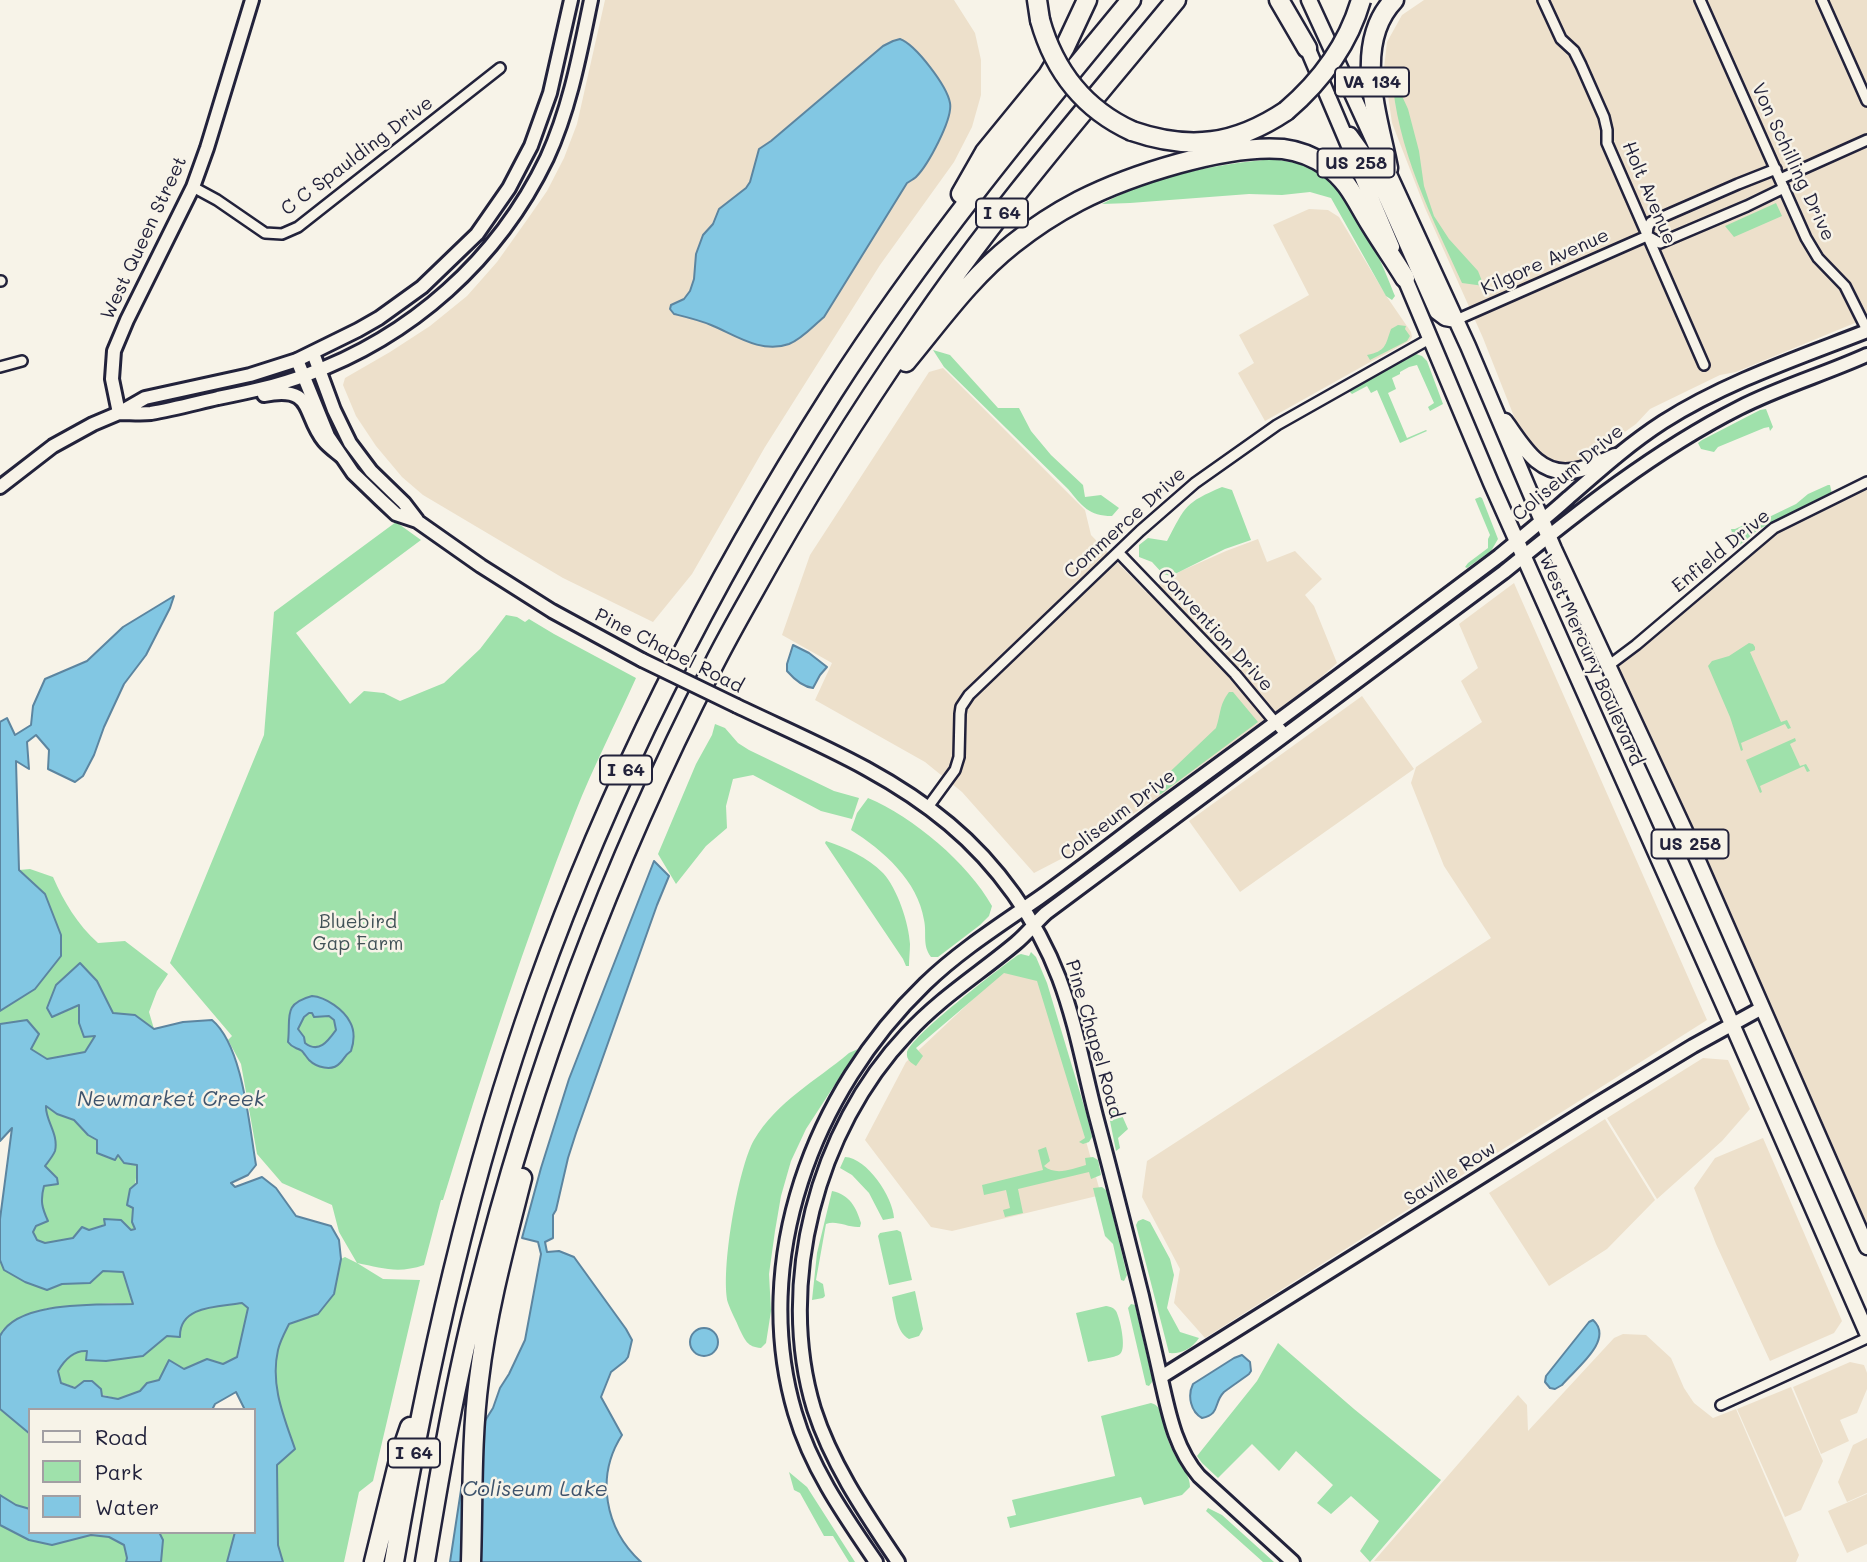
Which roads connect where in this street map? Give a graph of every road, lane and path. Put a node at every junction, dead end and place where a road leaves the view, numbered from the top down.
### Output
1 (252, 0) edge
2 (571, 0) edge
3 (591, 0) edge
4 (1037, 0) edge
5 (1087, 0) edge
6 (1131, 0) edge
7 (1176, 0) edge
8 (1279, 0) edge
9 (1287, 0) edge
10 (1310, 0) edge
11 (1361, 0) edge
12 (1394, 0) edge
13 (1543, 0) edge
14 (1700, 0) edge
15 (1822, 0) edge
16 (1307, 48) junction
17 (500, 68) dead end
18 (1867, 101) edge
19 (1332, 108) junction
20 (1867, 140) edge
21 (1388, 168) junction
22 (1780, 179) junction
23 (193, 187) junction
24 (1647, 236) junction
25 (931, 249) junction
26 (1405, 278) junction
27 (1456, 320) junction
28 (1867, 331) edge
29 (1431, 338) junction
30 (313, 353) junction
31 (1867, 355) edge
32 (297, 360) junction
33 (22, 361) dead end
34 (1704, 365) dead end
35 (0, 368) edge
36 (319, 370) junction
37 (303, 376) junction
38 (205, 401) junction
39 (1491, 403) junction
40 (119, 414) junction
41 (845, 438) junction
42 (341, 456) junction
43 (1615, 456) junction
44 (1867, 482) edge
45 (0, 487) edge
46 (417, 521) junction
47 (1541, 521) junction
48 (1548, 537) junction
49 (1517, 541) junction
50 (1118, 552) junction
51 (1524, 556) junction
52 (1608, 666) junction
53 (1275, 722) junction
54 (1285, 734) junction
55 (928, 807) junction
56 (1023, 909) junction
57 (1033, 926) junction
58 (1762, 1008) junction
59 (560, 1022) junction
60 (1732, 1024) junction
61 (1867, 1247) edge
62 (1867, 1336) edge
63 (437, 1343) junction
64 (1161, 1377) junction
65 (1721, 1405) dead end
66 (374, 1562) edge
67 (394, 1562) edge
68 (425, 1562) edge
69 (471, 1562) edge
70 (876, 1562) edge
71 (898, 1562) edge
72 (1293, 1562) edge

1 - 23 street, West Queen Street
2 - 30 street
3 - 36 street
4 - 11 highway, bridge
5 - 25 highway
6 - 25 highway, I 64
7 - 41 highway, I 64
8 - 16 highway
9 - 16 main road, West Mercury Boulevard / US 258
10 - 21 main road, West Mercury Boulevard / US 258
12 - 21 highway, VA 134
13 - 24 street, Holt Avenue
14 - 22 street, Von Schilling Drive
15 - 18 street
16 - 19 main road, West Mercury Boulevard / US 258
17 - 23 street, C C Spaulding Drive
19 - 26 main road, West Mercury Boulevard / US 258
19 - 27 main road
20 - 22 street, Kilgore Avenue
21 - 27 main road, West Mercury Boulevard / US 258
22 - 24 street, Kilgore Avenue
22 - 24 street, Kilgore Avenue
22 - 28 street, Von Schilling Drive
23 - 40 street, West Queen Street
24 - 27 street, Kilgore Avenue
24 - 34 street, Holt Avenue
25 - 63 highway, I 64
26 - 29 main road, West Mercury Boulevard / US 258
26 - 41 highway
27 - 39 main road, West Mercury Boulevard / US 258
28 - 43 street, Coliseum Drive
29 - 49 main road, West Mercury Boulevard / US 258
29 - 50 street, Commerce Drive
30 - 32 street
30 - 36 street, Pine Chapel Road
31 - 48 street, Coliseum Drive
32 - 37 street, Pine Chapel Road
32 - 40 street
33 - 35 street
36 - 37 street
36 - 46 street, Pine Chapel Road
37 - 38 street
37 - 42 street, Pine Chapel Road
38 - 40 street
38 - 42 street
39 - 43 main road
39 - 47 main road, West Mercury Boulevard / US 258
40 - 45 street
41 - 59 highway, I 64
42 - 46 street, Pine Chapel Road
43 - 47 street, Coliseum Drive
44 - 52 street, Enfield Drive
46 - 55 street, Pine Chapel Road, bridge
47 - 48 main road, West Mercury Boulevard / US 258
47 - 49 street, Coliseum Drive
48 - 51 street, Coliseum Drive
48 - 52 main road, West Mercury Boulevard / US 258
49 - 51 main road, West Mercury Boulevard / US 258
49 - 53 street, Coliseum Drive
50 - 53 street, Convention Drive
50 - 55 street, Commerce Drive
51 - 54 street, Coliseum Drive
51 - 60 main road, West Mercury Boulevard / US 258
52 - 58 main road, West Mercury Boulevard / US 258
53 - 54 street, Convention Drive
53 - 56 street, Coliseum Drive
54 - 57 street, Coliseum Drive
55 - 56 street, Pine Chapel Road
56 - 57 street, Pine Chapel Road
56 - 70 street, Coliseum Drive
57 - 64 street, Pine Chapel Road
57 - 71 street, Coliseum Drive
58 - 60 street, Saville Row
58 - 61 main road, West Mercury Boulevard / US 258
59 - 68 highway, I 64
59 - 69 highway
60 - 62 main road, West Mercury Boulevard / US 258
60 - 64 street, Saville Row
62 - 65 street
63 - 66 highway
63 - 67 highway, I 64
64 - 72 street, Pine Chapel Road

